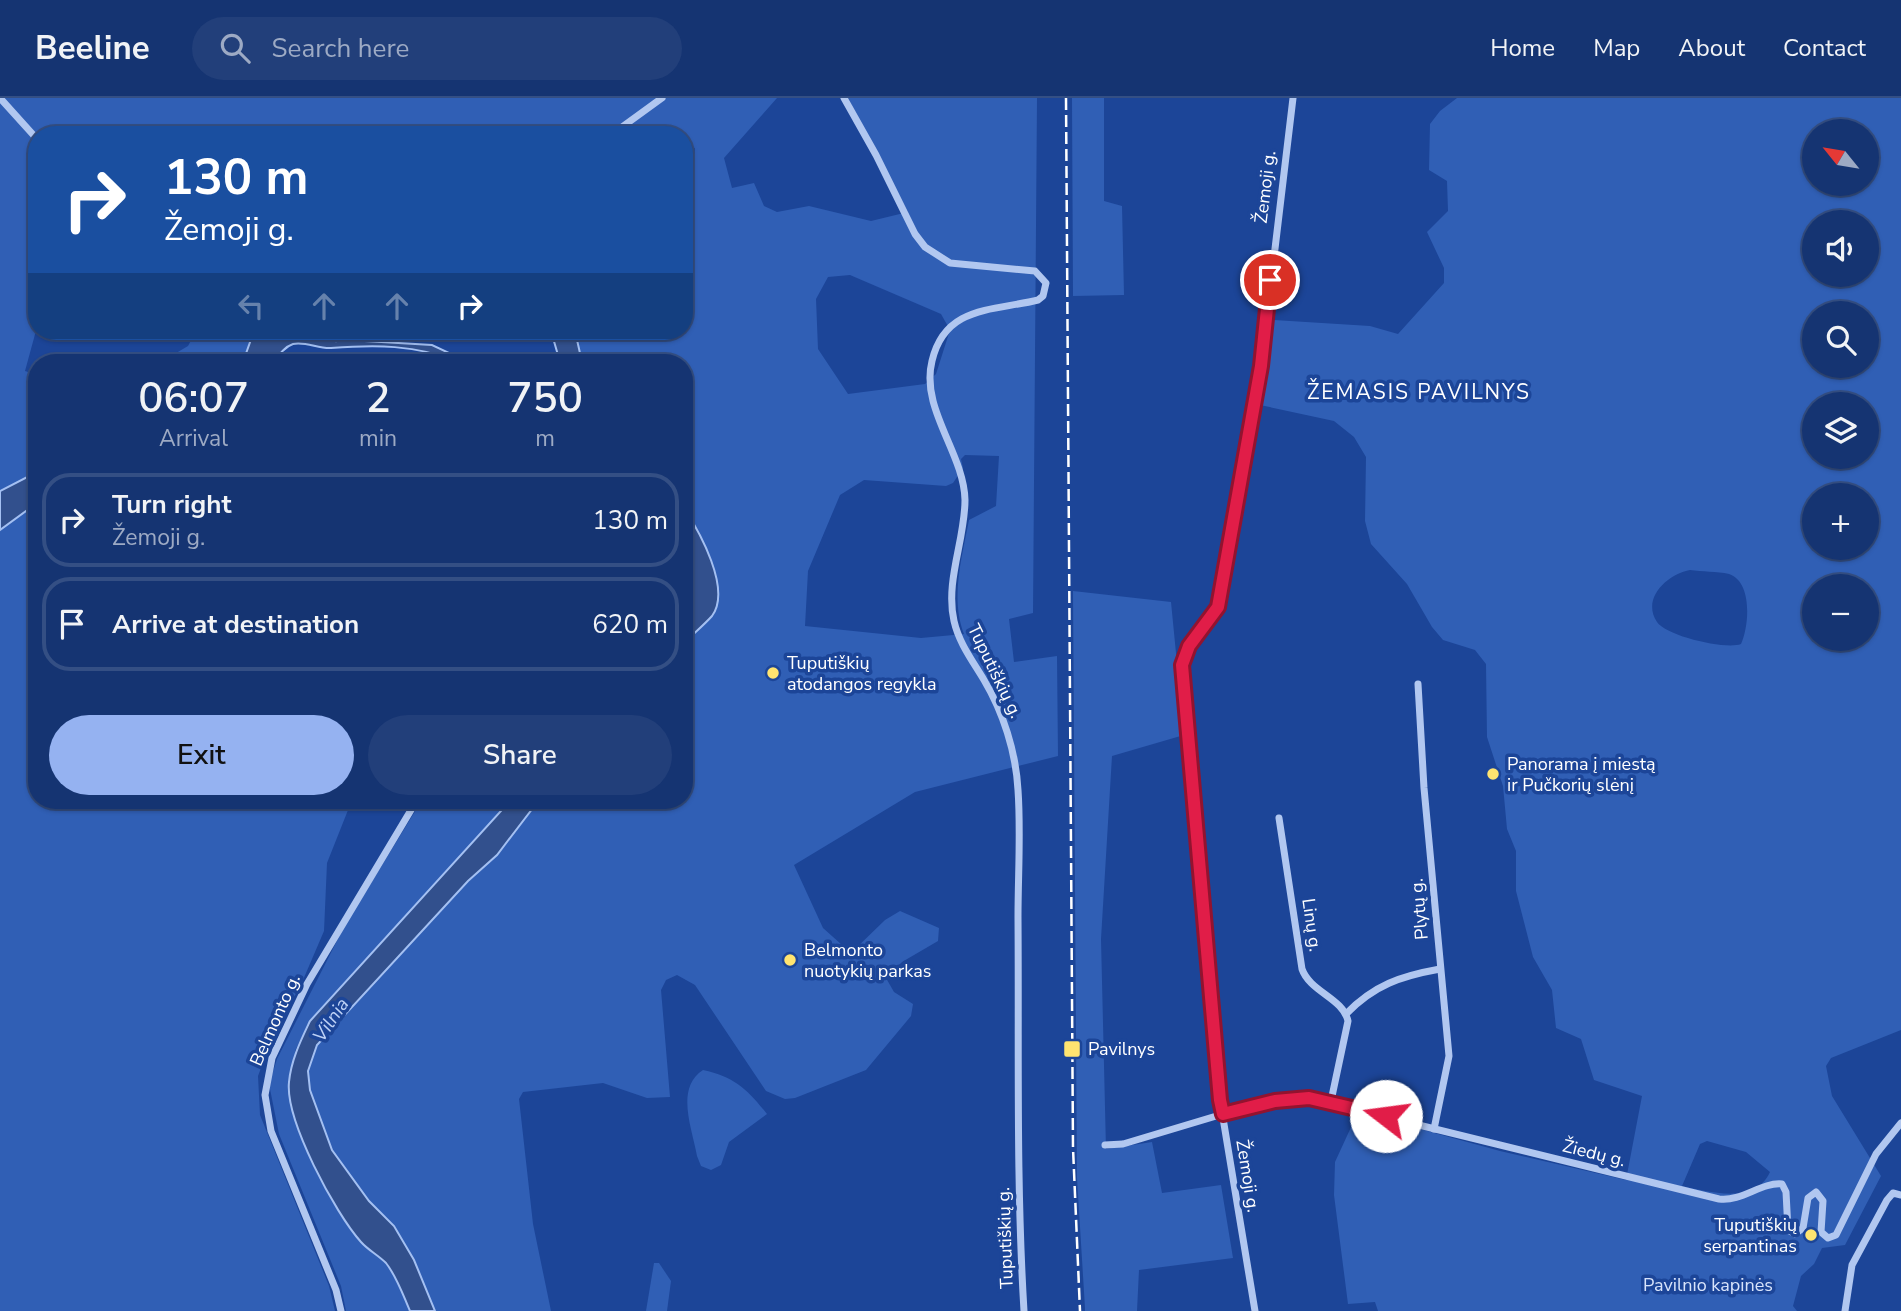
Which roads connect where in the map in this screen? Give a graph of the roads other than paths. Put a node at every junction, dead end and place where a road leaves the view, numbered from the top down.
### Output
1 (0, 98) edge
2 (662, 98) edge
3 (844, 98) edge
4 (1293, 98) edge
5 (623, 126) edge
6 (28, 129) edge
7 (1418, 684) dead end
8 (412, 809) edge
9 (1279, 818) dead end
10 (1440, 969) junction
11 (1346, 1014) junction
12 (1331, 1101) junction
13 (1223, 1114) junction
14 (1901, 1123) edge
15 (1434, 1129) junction
16 (1105, 1145) dead end
17 (1901, 1195) edge
18 (341, 1311) edge
19 (1024, 1311) edge
20 (1255, 1311) edge
21 (1845, 1311) edge

1 - 6 street
2 - 5 street
3 - 19 street, Tuputiškių g.
4 - 13 street, Žemoji g.
7 - 10 street, Plytų g.
8 - 18 street, Belmonto g.
9 - 11 street, Linų g.
10 - 11 street
10 - 15 street, Plytų g.
11 - 12 street
12 - 13 street, Žiedų g.
12 - 15 street, Žiedų g.
13 - 16 street, Žiedų g.
13 - 20 street, Žemoji g.
14 - 15 street, Žiedų g.
17 - 21 street

